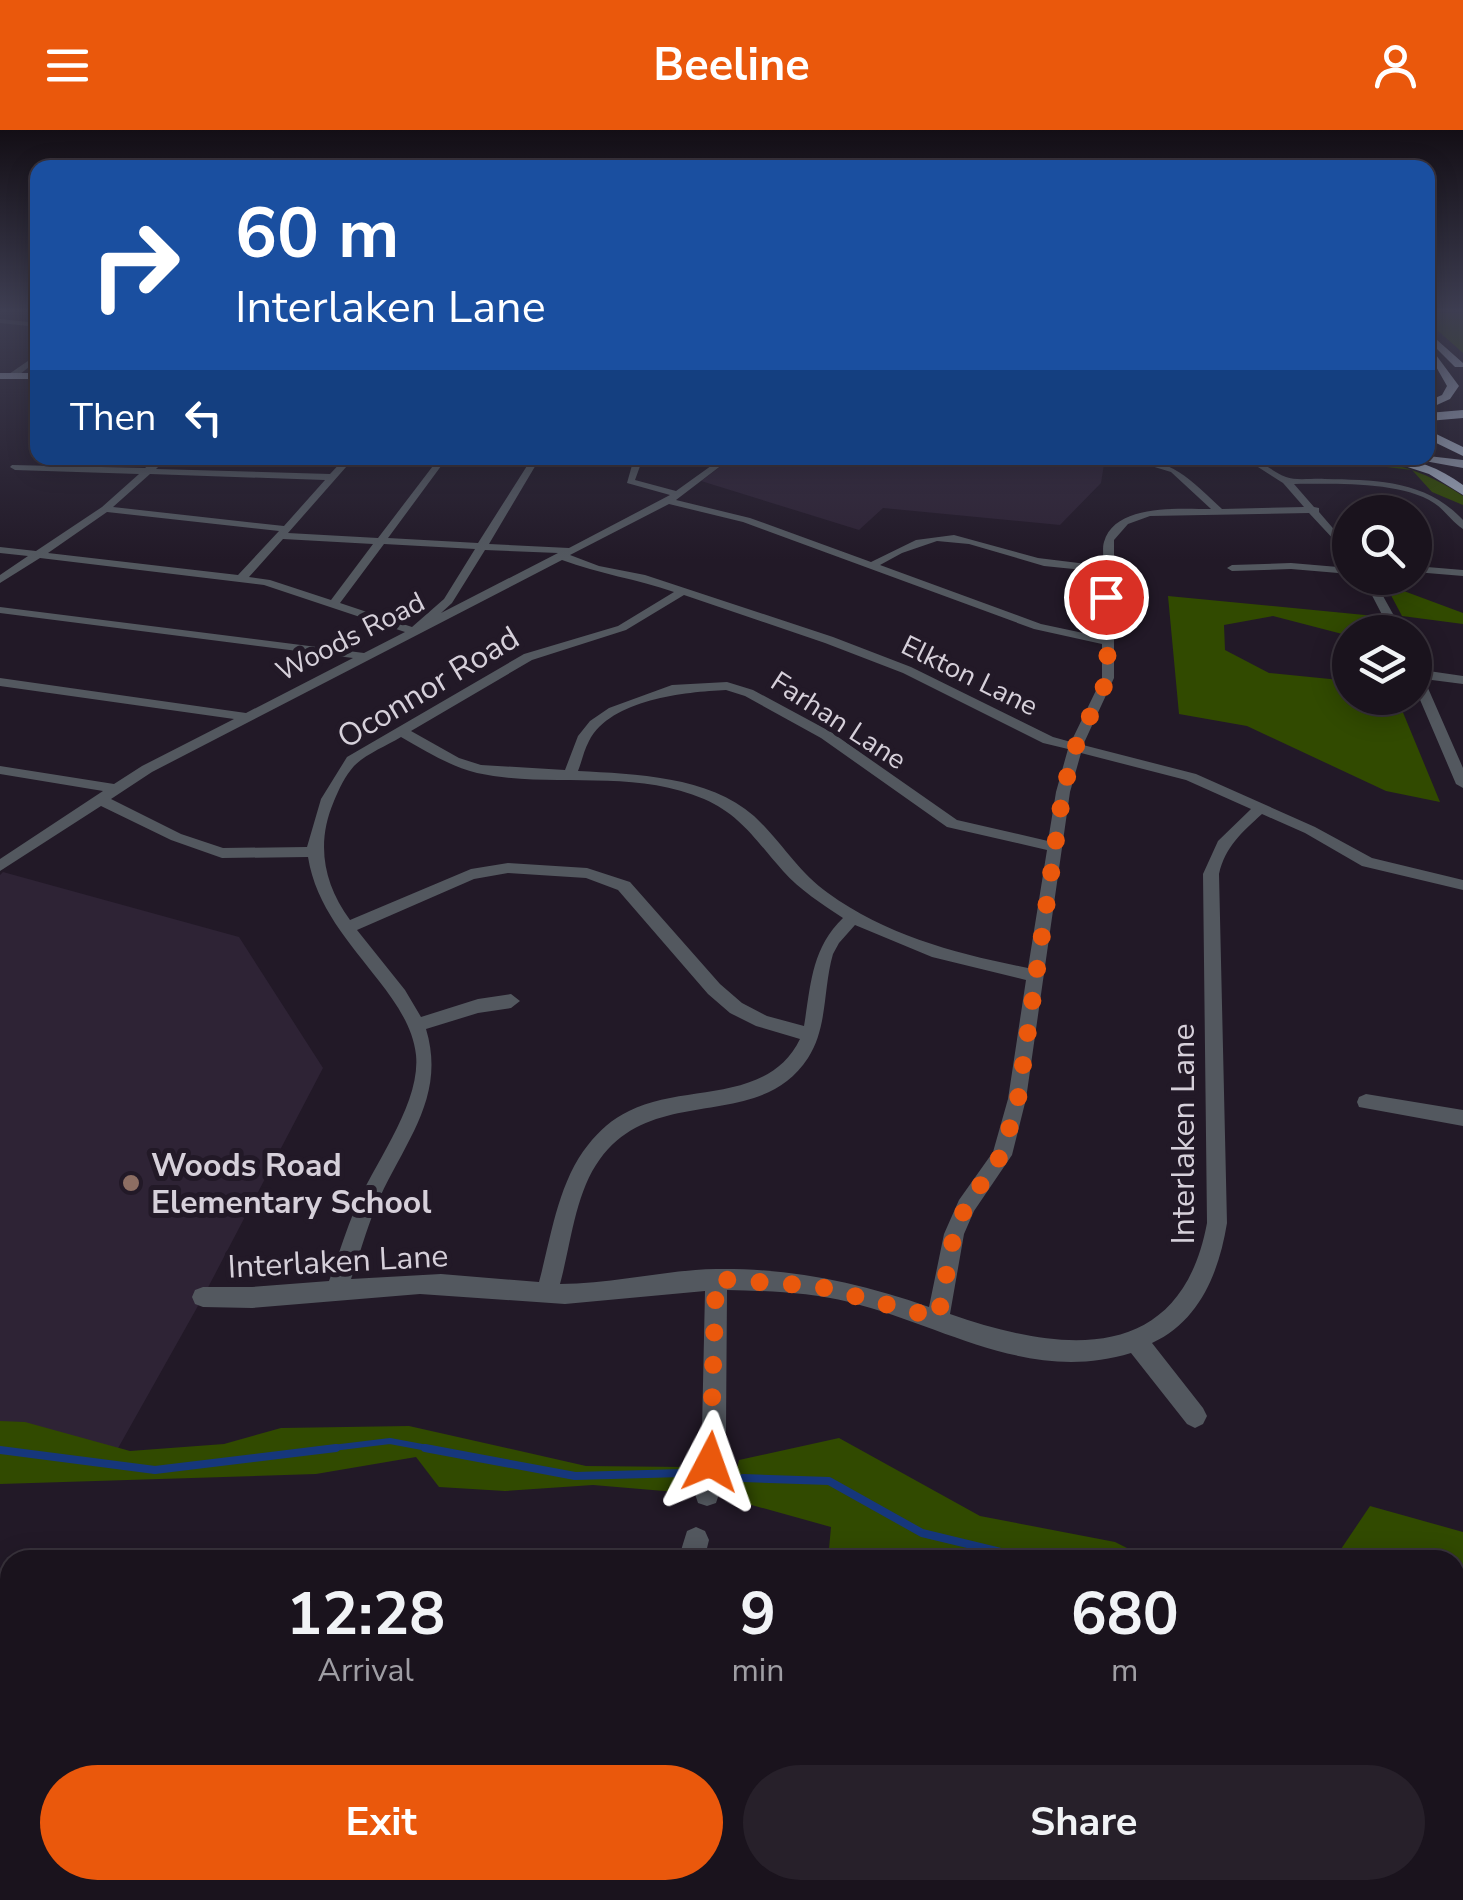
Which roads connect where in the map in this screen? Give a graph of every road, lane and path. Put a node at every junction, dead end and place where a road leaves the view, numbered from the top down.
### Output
1 (1463, 414) edge
2 (1435, 416) edge
3 (1435, 439) edge
4 (1435, 455) edge
5 (1435, 458) edge
6 (1463, 458) edge
7 (154, 465) edge
8 (344, 465) edge
9 (438, 465) edge
10 (532, 465) edge
11 (636, 465) edge
12 (717, 465) edge
13 (1155, 465) edge
14 (1260, 465) edge
15 (1414, 465) edge
16 (15, 468) dead end
17 (148, 470) junction
18 (333, 477) junction
19 (1286, 481) junction
20 (1463, 491) edge
21 (673, 498) junction
22 (105, 509) junction
23 (1315, 510) junction
24 (1219, 511) junction
25 (1463, 526) edge
26 (1332, 531) edge
27 (283, 533) junction
28 (380, 542) junction
29 (481, 546) junction
30 (0, 550) edge
31 (38, 554) junction
32 (570, 554) junction
33 (873, 565) junction
34 (1232, 568) dead end
35 (1106, 569) junction
36 (1332, 569) edge
37 (1432, 571) edge
38 (1463, 574) edge
39 (242, 578) junction
40 (0, 580) edge
41 (682, 591) junction
42 (332, 605) junction
43 (0, 610) edge
44 (414, 631) junction
45 (1107, 641) junction
46 (362, 656) junction
47 (1432, 675) edge
48 (1463, 680) edge
49 (0, 682) edge
50 (1432, 706) edge
51 (247, 717) junction
52 (401, 732) junction
53 (1075, 748) junction
54 (1458, 756) edge
55 (0, 770) edge
56 (569, 777) junction
57 (1463, 784) edge
58 (116, 788) junction
59 (99, 799) junction
60 (1262, 807) junction
61 (1053, 847) junction
62 (312, 852) junction
63 (0, 866) edge
64 (1463, 885) edge
65 (854, 918) junction
66 (348, 928) junction
67 (1033, 974) junction
68 (511, 1001) dead end
69 (416, 1024) junction
70 (811, 1035) junction
71 (1366, 1102) dead end
72 (1463, 1118) edge
73 (716, 1279) junction
74 (337, 1288) junction
75 (547, 1293) junction
76 (204, 1297) dead end
77 (938, 1318) junction
78 (1136, 1341) junction
79 (1195, 1416) dead end
80 (707, 1494) dead end

1 - 2 highway
3 - 6 highway
4 - 6 main road
5 - 6 main road
7 - 17 street
8 - 18 street
9 - 28 street
10 - 29 street
11 - 21 street
12 - 21 street, Woods Road
13 - 24 street
14 - 19 street
15 - 20 highway
16 - 17 street
17 - 18 street
17 - 22 street
18 - 27 street
19 - 23 street
19 - 25 street
21 - 32 street, Woods Road
21 - 33 street
22 - 27 street, Elkton Lane
22 - 31 street
23 - 24 street
23 - 26 street
24 - 35 street
27 - 28 street, Elkton Lane
27 - 39 street
28 - 29 street, Elkton Lane
28 - 42 street
29 - 32 street, Elkton Lane
29 - 44 street
30 - 31 street
31 - 39 street
31 - 40 street
32 - 41 street, Elkton Lane
32 - 44 street, Woods Road
33 - 35 street
33 - 45 street
34 - 36 street
35 - 45 street
37 - 38 street
39 - 42 street
41 - 52 street, Oconnor Road
41 - 53 street, Elkton Lane
42 - 44 street
43 - 46 street
44 - 46 street, Woods Road
45 - 53 street
46 - 51 street, Woods Road
47 - 48 street
49 - 51 street
50 - 54 street
51 - 58 street, Woods Road
52 - 56 street
52 - 62 street, Oconnor Road
53 - 60 street, Elkton Lane
53 - 61 street
54 - 57 street
55 - 58 street
56 - 61 street, Farhan Lane
56 - 65 street
58 - 59 street, Woods Road
59 - 62 street
59 - 63 street, Woods Road
60 - 64 street, Elkton Lane
60 - 78 street, Interlaken Lane
61 - 67 street
62 - 66 street
65 - 67 street
65 - 70 street
66 - 69 street
66 - 70 street
67 - 77 street
68 - 69 street
69 - 74 street
70 - 75 street
71 - 72 street
73 - 75 street, Interlaken Lane
73 - 77 street, Interlaken Lane
73 - 80 street
74 - 75 street, Interlaken Lane
74 - 76 street, Interlaken Lane
77 - 78 street, Interlaken Lane
78 - 79 street

